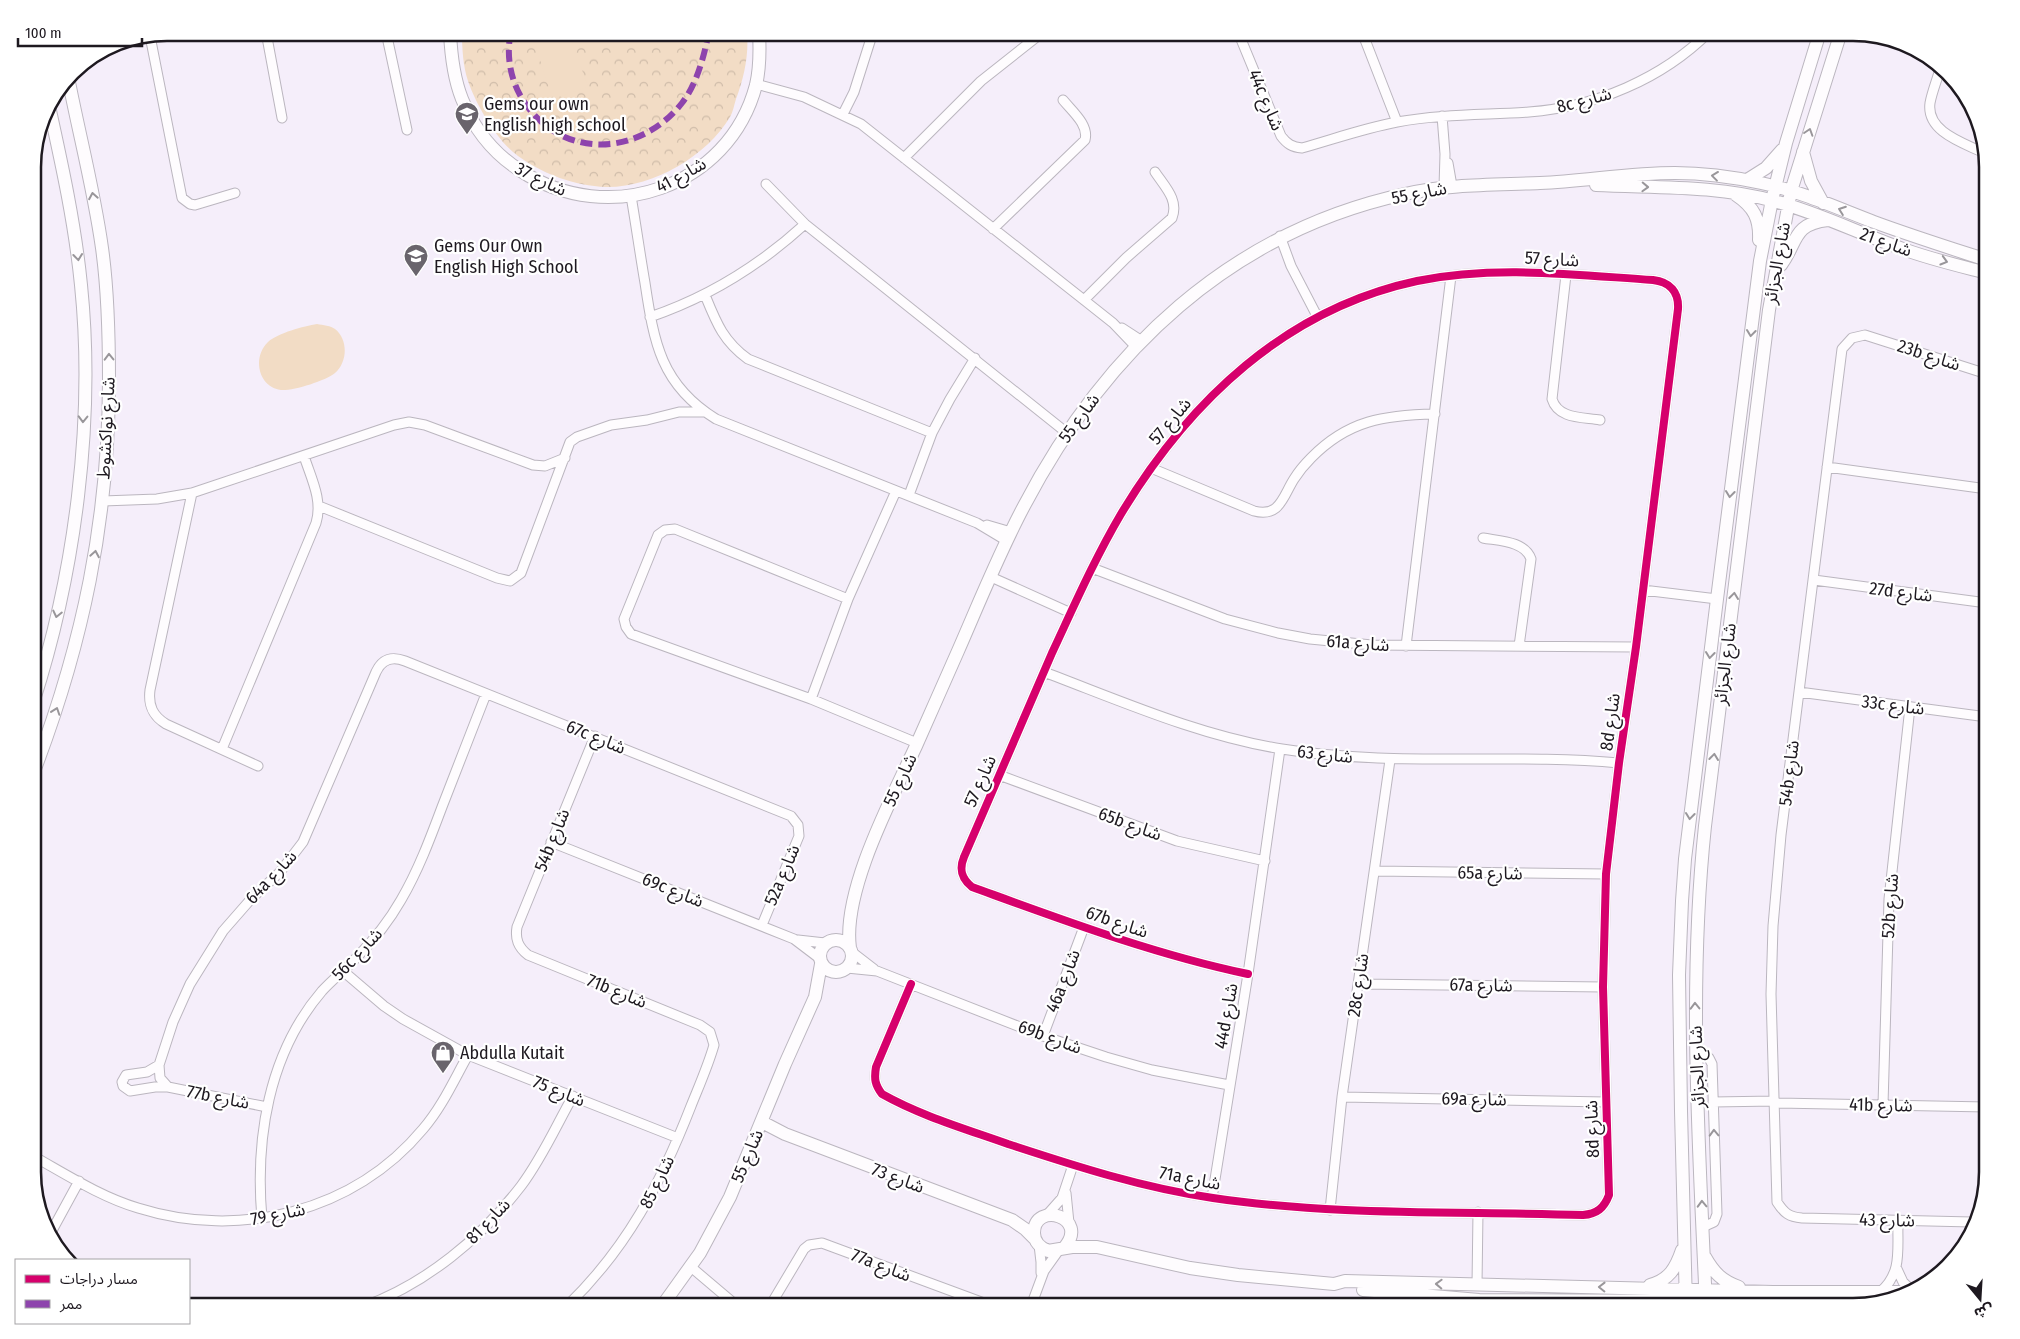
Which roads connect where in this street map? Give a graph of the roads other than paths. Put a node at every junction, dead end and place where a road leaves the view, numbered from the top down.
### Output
1 (268, 41) edge
2 (388, 41) edge
3 (451, 41) edge
4 (759, 41) edge
5 (870, 41) edge
6 (1032, 41) edge
7 (1242, 41) edge
8 (1366, 41) edge
9 (1698, 41) edge
10 (1817, 41) edge
11 (1838, 41) edge
12 (151, 42) edge
13 (1938, 74) edge
14 (756, 84) junction
15 (70, 86) edge
16 (1063, 100) dead end
17 (843, 114) junction
18 (1442, 116) junction
19 (51, 118) edge
20 (282, 118) dead end
21 (1397, 122) junction
22 (407, 130) dead end
23 (1786, 144) junction
24 (1311, 146) joint
25 (1978, 150) edge
26 (1803, 151) junction
27 (904, 158) junction
28 (1155, 172) dead end
29 (1747, 180) junction
30 (1544, 183) junction
31 (766, 184) dead end
32 (1448, 186) junction
33 (1776, 186) junction
34 (1791, 191) junction
35 (1732, 192) junction
36 (235, 193) dead end
37 (632, 196) junction
38 (1772, 200) junction
39 (1823, 203) junction
40 (1787, 205) junction
41 (1828, 220) junction
42 (804, 224) junction
43 (993, 229) junction
44 (1277, 238) junction
45 (1979, 255) edge
46 (1760, 260) junction
47 (1963, 266) junction
48 (1979, 266) edge
49 (1776, 270) junction
50 (1979, 270) edge
51 (1566, 275) junction
52 (1451, 276) junction
53 (1653, 280) joint
54 (705, 295) junction
55 (1084, 300) junction
56 (1317, 316) junction
57 (650, 317) junction
58 (1872, 336) joint
59 (1139, 344) junction
60 (975, 358) junction
61 (1979, 371) edge
62 (704, 412) junction
63 (1435, 414) junction
64 (1600, 420) dead end
65 (932, 433) junction
66 (1067, 433) junction
67 (304, 456) junction
68 (565, 458) junction
69 (1827, 467) junction
70 (1151, 468) junction
71 (1979, 488) edge
72 (896, 491) junction
73 (192, 493) junction
74 (909, 495) junction
75 (103, 501) junction
76 (319, 506) junction
77 (1009, 536) junction
78 (1483, 538) dead end
79 (1092, 568) junction
80 (990, 577) junction
81 (1814, 580) junction
82 (1643, 590) junction
83 (1717, 599) junction
84 (848, 600) junction
85 (1979, 602) edge
86 (1070, 613) junction
87 (1406, 646) junction
88 (1519, 646) junction
89 (1636, 648) junction
90 (389, 659) joint
91 (1044, 672) junction
92 (42, 673) edge
93 (1800, 692) junction
94 (486, 694) junction
95 (811, 699) junction
96 (1910, 707) junction
97 (1979, 716) edge
98 (595, 736) junction
99 (917, 743) junction
100 (42, 748) edge
101 (222, 749) junction
102 (1280, 749) junction
103 (1390, 760) junction
104 (1619, 763) junction
105 (258, 766) dead end
106 (999, 775) junction
107 (798, 825) joint
108 (551, 842) junction
109 (1265, 861) junction
110 (1375, 871) junction
111 (1606, 874) junction
112 (978, 889) joint
113 (850, 911) junction
114 (762, 925) junction
115 (1084, 927) junction
116 (794, 939) junction
117 (826, 942) junction
118 (518, 945) joint
119 (851, 950) junction
120 (820, 961) junction
121 (844, 970) junction
122 (343, 971) junction
123 (877, 971) junction
124 (1248, 974) junction
125 (910, 984) junction
126 (1359, 984) junction
127 (1603, 987) junction
128 (815, 997) junction
129 (1043, 1036) junction
130 (714, 1039) joint
131 (1697, 1048) junction
132 (468, 1055) junction
133 (159, 1065) junction
134 (1229, 1085) junction
135 (168, 1087) junction
136 (573, 1096) junction
137 (1342, 1097) junction
138 (1606, 1102) junction
139 (1713, 1102) junction
140 (1774, 1102) junction
141 (1883, 1105) junction
142 (267, 1107) junction
143 (1979, 1107) edge
144 (761, 1125) junction
145 (678, 1138) junction
146 (42, 1161) edge
147 (1073, 1165) junction
148 (79, 1181) junction
149 (1609, 1186) joint
150 (1066, 1190) junction
151 (1212, 1198) junction
152 (1330, 1210) junction
153 (1478, 1212) junction
154 (1042, 1218) junction
155 (1802, 1218) joint
156 (262, 1219) junction
157 (1012, 1220) junction
158 (1898, 1221) junction
159 (1968, 1222) edge
160 (1070, 1225) junction
161 (54, 1227) edge
162 (1703, 1227) junction
163 (1685, 1241) junction
164 (1037, 1242) junction
165 (1097, 1247) junction
166 (1062, 1249) junction
167 (1703, 1252) junction
168 (1897, 1269) junction
169 (690, 1270) junction
170 (1040, 1278) junction
171 (1334, 1284) junction
172 (1477, 1285) junction
173 (1906, 1285) edge
174 (1636, 1288) junction
175 (1752, 1291) junction
176 (1880, 1292) junction
177 (1889, 1292) edge
178 (383, 1298) edge
179 (575, 1298) edge
180 (668, 1298) edge
181 (727, 1298) edge
182 (775, 1298) edge
183 (970, 1298) edge
184 (1034, 1298) edge
185 (1434, 1298) edge
186 (1681, 1298) edge
187 (1686, 1298) edge
188 (1706, 1298) edge
189 (1712, 1298) edge

1 - 20 street
2 - 22 street
3 - 37 street, شارع 37
4 - 14 street, شارع 41
5 - 17 street
6 - 27 street
7 - 24 street, 44c شارع
8 - 21 street
9 - 18 street, 8c شارع
10 - 23 street, شارع الجزائر
26 -> 11 street, شارع الجزائر
12 - 36 street
13 - 25 street
14 - 17 street
14 - 37 street, شارع 41
75 -> 15 street, شارع نواكشوط
16 - 43 street
17 - 27 street
18 - 21 street, 8c شارع
18 - 32 street
19 -> 92 street, شارع نواكشوط
21 - 24 street, 8c شارع
23 - 29 street
23 - 33 street, شارع الجزائر
26 - 34 street, شارع الجزائر
26 - 39 street
27 - 43 street
28 - 55 street
29 -> 30 street, شارع 55
29 - 33 street, شارع 55
30 - 32 street, شارع 55
30 -> 35 street, شارع 55
31 - 42 street
32 - 44 street, شارع 55
33 - 34 street, شارع 55
33 - 38 street, شارع الجزائر
34 - 39 street, شارع 21
34 - 40 street, شارع الجزائر
35 - 38 street, شارع 55
35 - 46 street
37 - 57 street
38 - 40 street, شارع 55
38 - 46 street, شارع الجزائر
45 -> 39 street, شارع 21
40 - 41 street, شارع 21
40 - 49 street, شارع الجزائر
41 -> 47 street, شارع 21
41 - 49 street
42 - 54 street
42 - 60 street
43 - 55 street
44 - 56 street
44 - 59 street, شارع 55
46 -> 83 street, شارع الجزائر
47 - 48 street
47 - 50 street, شارع 21
131 -> 49 street, شارع الجزائر
51 - 52 street, شارع 57
51 - 53 street, شارع 57
51 - 64 street
52 - 56 street, شارع 57
52 - 63 street
53 - 82 street, 8d شارع
54 - 57 street
54 - 65 street
55 - 59 street
56 - 70 street, شارع 57
57 - 62 street
58 - 61 street, 23b شارع
58 - 69 street, 54b شارع
59 - 66 street, شارع 55
60 - 65 street
60 - 66 street
62 - 68 street
62 - 72 street
63 - 70 street, شارع 57
63 - 87 street
65 - 74 street
66 - 77 street, شارع 55
67 - 68 street
67 - 73 street
67 - 76 street
68 - 76 street
69 - 71 street
69 - 81 street, 54b شارع
70 - 79 street, شارع 57
72 - 74 street
72 - 84 street
73 - 75 street
73 - 101 street
74 - 77 street
100 -> 75 street, شارع نواكشوط
76 - 101 street
77 - 80 street, شارع 55
78 - 88 street
79 - 86 street, شارع 57
79 - 87 street, 61a شارع
80 - 86 street
80 - 99 street, شارع 55
81 - 85 street, 27d شارع
81 - 93 street, 54b شارع
82 - 83 street
82 - 89 street, 8d شارع
83 -> 163 street, شارع الجزائر
84 - 95 street
84 - 95 street
86 - 91 street, شارع 57
87 - 88 street, 61a شارع
88 - 89 street, 61a شارع
89 - 104 street, 8d شارع
90 - 94 street, 67c شارع
90 - 133 street, 64a شارع
91 - 102 street, شارع 63
91 - 106 street, شارع 57
93 - 96 street, 33c شارع
93 - 140 street, 54b شارع
94 - 98 street, 67c شارع
94 - 122 street, 56c شارع
95 - 99 street
96 - 97 street, 33c شارع
96 - 141 street, 52b شارع
98 - 107 street, 67c شارع
98 - 108 street, 54b شارع
99 - 113 street, شارع 55
101 - 105 street
102 - 103 street, شارع 63
102 - 109 street, 44d شارع
103 - 104 street, شارع 63
103 - 110 street, 28c شارع
104 - 111 street, 8d شارع
106 - 109 street, 65b شارع
106 - 112 street, شارع 57
107 - 114 street, 52a شارع
108 - 114 street, 69c شارع
108 - 118 street, 54b شارع
109 - 124 street, 44d شارع
110 - 111 street, 65a شارع
110 - 126 street, 28c شارع
111 - 127 street, 8d شارع
112 - 115 street, 67b شارع
113 - 117 street, شارع 55
113 - 119 street, شارع 55
114 - 116 street, 69c شارع
115 - 124 street, 67b شارع
115 - 129 street, 46a شارع
116 - 117 street, 69c شارع
116 - 120 street, 69c شارع
117 - 119 street
117 - 120 street
118 - 130 street, 71b شارع
119 - 121 street
119 - 123 street, 69b شارع
120 - 121 street
120 - 128 street, شارع 55
121 - 123 street, 69b شارع
121 - 128 street, شارع 55
122 - 132 street, شارع 75
122 - 142 street, 56c شارع
123 - 125 street, 69b شارع
124 - 134 street, 44d شارع
125 - 129 street, 69b شارع
125 - 147 street, 71a شارع
126 - 127 street, 67a شارع
126 - 137 street, 28c شارع
127 - 138 street, 8d شارع
128 - 144 street, شارع 55
129 - 134 street, 69b شارع
130 - 145 street, شارع 85
131 - 139 street
162 -> 131 street, شارع الجزائر
132 - 136 street, شارع 75
132 - 156 street, شارع 79
133 - 135 street
133 - 135 street
134 - 151 street, 44d شارع
135 - 142 street, 77b شارع
136 - 145 street, شارع 75
136 - 178 street, شارع 81
137 - 138 street, 69a شارع
137 - 152 street, 28c شارع
138 - 149 street, 8d شارع
139 - 140 street, 41b شارع
162 -> 139 street
140 - 141 street, 41b شارع
140 - 155 street, 54b شارع
141 - 143 street, 41b شارع
142 - 156 street, 56c شارع
144 - 157 street, شارع 73
144 - 169 street, شارع 55
145 - 179 street, شارع 85
146 - 148 street, شارع 79
147 - 150 street
147 - 151 street, 71a شارع
148 - 156 street, شارع 79
148 - 161 street
149 - 153 street, 71a شارع
150 - 154 street
150 - 160 street
151 - 152 street, 71a شارع
152 - 153 street, 71a شارع
153 - 172 street
154 - 157 street, شارع 73
154 - 160 street
154 - 164 street
155 - 158 street, شارع 43
157 - 164 street, شارع 73
158 - 159 street, شارع 43
158 - 168 street
160 - 165 street
160 - 166 street
162 - 167 street, شارع الجزائر
163 - 174 street
163 - 187 street, شارع الجزائر
164 - 166 street
164 - 170 street
165 - 166 street
165 - 171 street
166 - 170 street
167 - 175 street
167 - 188 street, شارع الجزائر
168 - 173 street
168 - 176 street
169 - 180 street, شارع 55
169 - 181 street
170 - 184 street
172 -> 171 street
171 - 185 street
174 -> 172 street
174 - 186 street
175 - 176 street
175 - 189 street
176 - 177 street
182 - 183 street, 77a شارع

